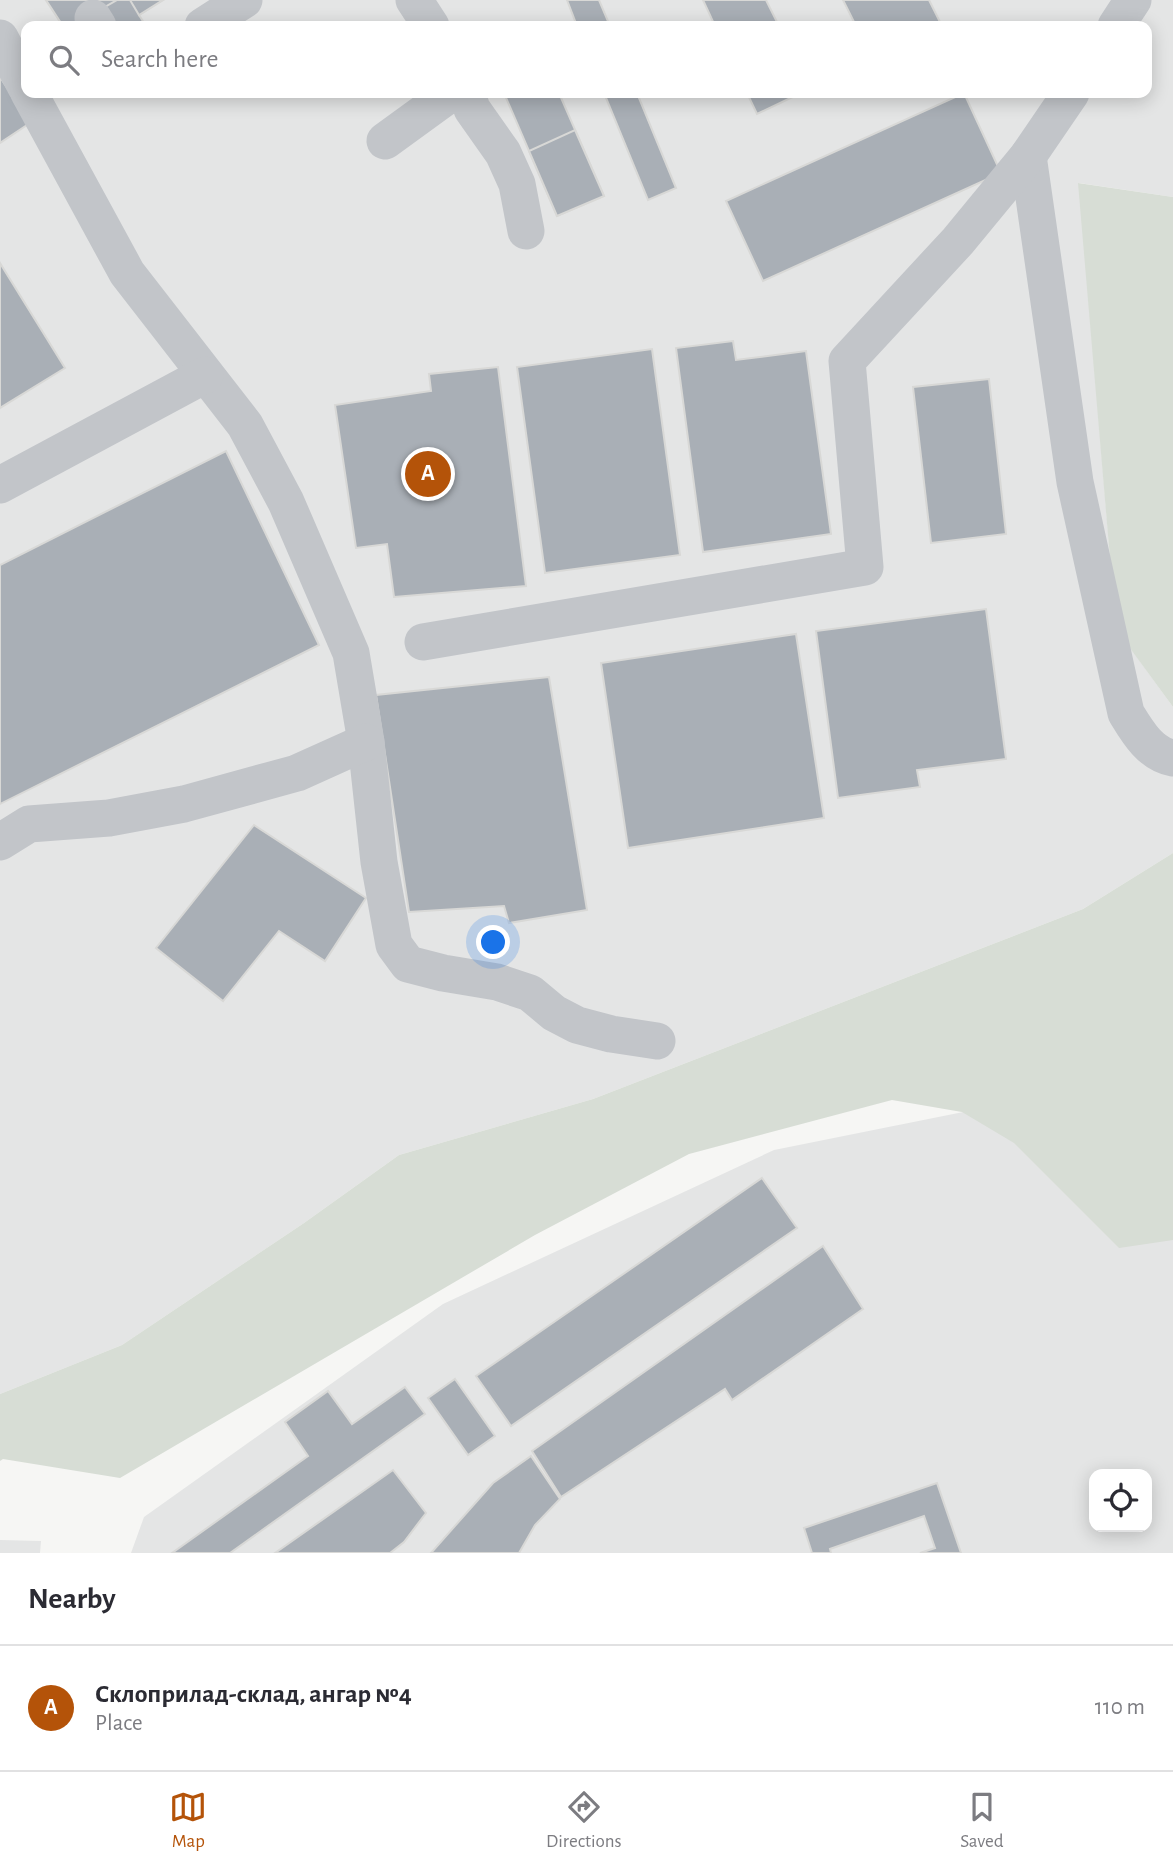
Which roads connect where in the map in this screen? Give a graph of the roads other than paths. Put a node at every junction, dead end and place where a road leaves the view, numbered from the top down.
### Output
1 (244, 0) edge
2 (415, 0) edge
3 (1133, 0) edge
4 (211, 21) edge
5 (428, 21) edge
6 (1119, 21) edge
7 (0, 38) edge
8 (21, 78) edge
9 (32, 98) edge
10 (444, 98) edge
11 (469, 98) edge
12 (1068, 98) edge
13 (385, 141) dead end
14 (1028, 156) junction
15 (526, 231) dead end
16 (205, 375) junction
17 (0, 485) edge
18 (423, 642) dead end
19 (366, 742) junction
20 (1173, 758) edge
21 (0, 842) edge
22 (657, 1041) dead end

1 - 4 lane
2 - 5 lane
3 - 6 lane
7 - 8 lane
9 - 16 lane
10 - 13 lane
11 - 15 lane
12 - 14 lane
14 - 18 lane
14 - 20 lane
16 - 17 lane
16 - 19 lane
19 - 21 lane
19 - 22 lane

